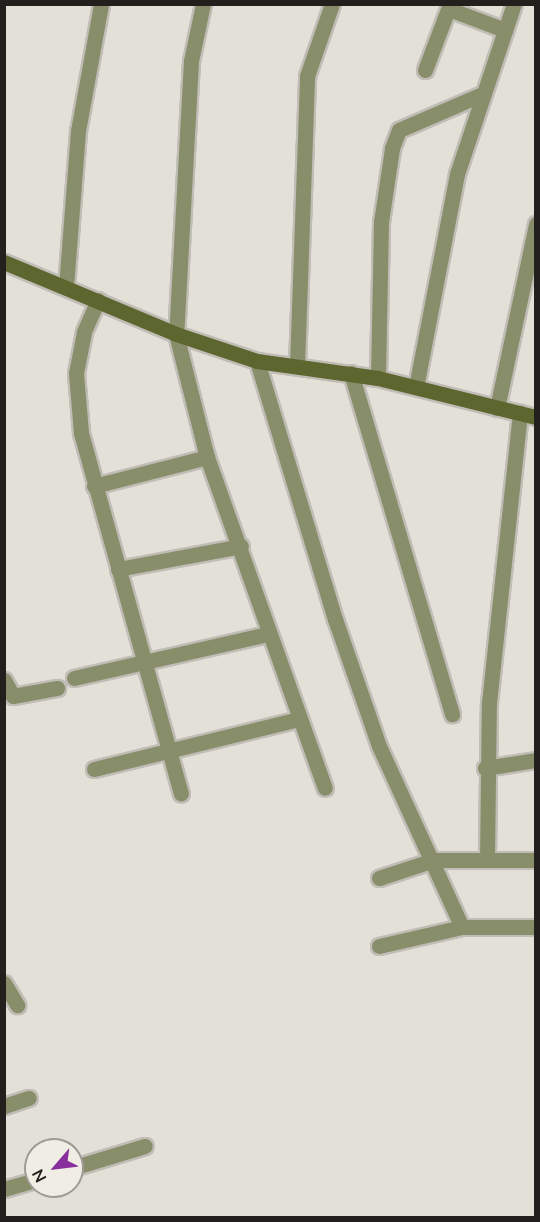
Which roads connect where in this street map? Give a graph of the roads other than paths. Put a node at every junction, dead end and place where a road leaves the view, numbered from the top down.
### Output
1 (101, 4) edge
2 (203, 4) edge
3 (332, 4) edge
4 (514, 4) edge
5 (450, 7) edge
6 (505, 30) junction
7 (424, 70) dead end
8 (480, 95) junction
9 (536, 224) edge
10 (4, 262) edge
11 (66, 287) junction
12 (98, 300) junction
13 (176, 334) junction
14 (257, 361) junction
15 (297, 366) junction
16 (351, 373) junction
17 (378, 378) junction
18 (416, 387) junction
19 (497, 408) junction
20 (520, 413) junction
21 (536, 417) edge
22 (207, 457) junction
23 (94, 486) junction
24 (242, 546) junction
25 (117, 569) junction
26 (268, 634) junction
27 (140, 661) junction
28 (74, 678) dead end
29 (4, 680) edge
30 (57, 688) dead end
31 (452, 714) dead end
32 (299, 719) junction
33 (167, 753) junction
34 (536, 760) edge
35 (485, 768) junction
36 (94, 770) dead end
37 (325, 788) dead end
38 (181, 793) dead end
39 (487, 858) junction
40 (434, 860) junction
41 (536, 860) edge
42 (379, 878) dead end
43 (462, 927) junction
44 (536, 927) edge
45 (379, 946) dead end
46 (4, 983) edge
47 (16, 1005) dead end
48 (29, 1098) dead end
49 (4, 1106) edge
50 (145, 1146) dead end
51 (84, 1164) edge
52 (24, 1183) edge
53 (4, 1189) edge

1 - 11 street
2 - 13 street
3 - 15 street
4 - 6 street
5 - 6 street
5 - 7 street
6 - 8 street
8 - 17 street
8 - 18 street
9 - 19 street
10 - 11 street
11 - 12 street
12 - 13 street
12 - 23 street
13 - 14 street
13 - 22 street
14 - 15 street
14 - 40 street
15 - 16 street
16 - 17 street
16 - 31 street
17 - 18 street
18 - 19 street
19 - 20 street
20 - 21 street
20 - 35 street
22 - 23 street
22 - 24 street
23 - 25 street
24 - 25 street
24 - 26 street
25 - 27 street
26 - 27 street
26 - 32 street
27 - 28 street
27 - 33 street
29 - 30 street
32 - 33 street
32 - 37 street
33 - 36 street
33 - 38 street
34 - 35 street
35 - 39 street
39 - 40 street
39 - 41 street
40 - 42 street
40 - 43 street
43 - 44 street
43 - 45 street
46 - 47 street
48 - 49 street
50 - 51 street
52 - 53 street

